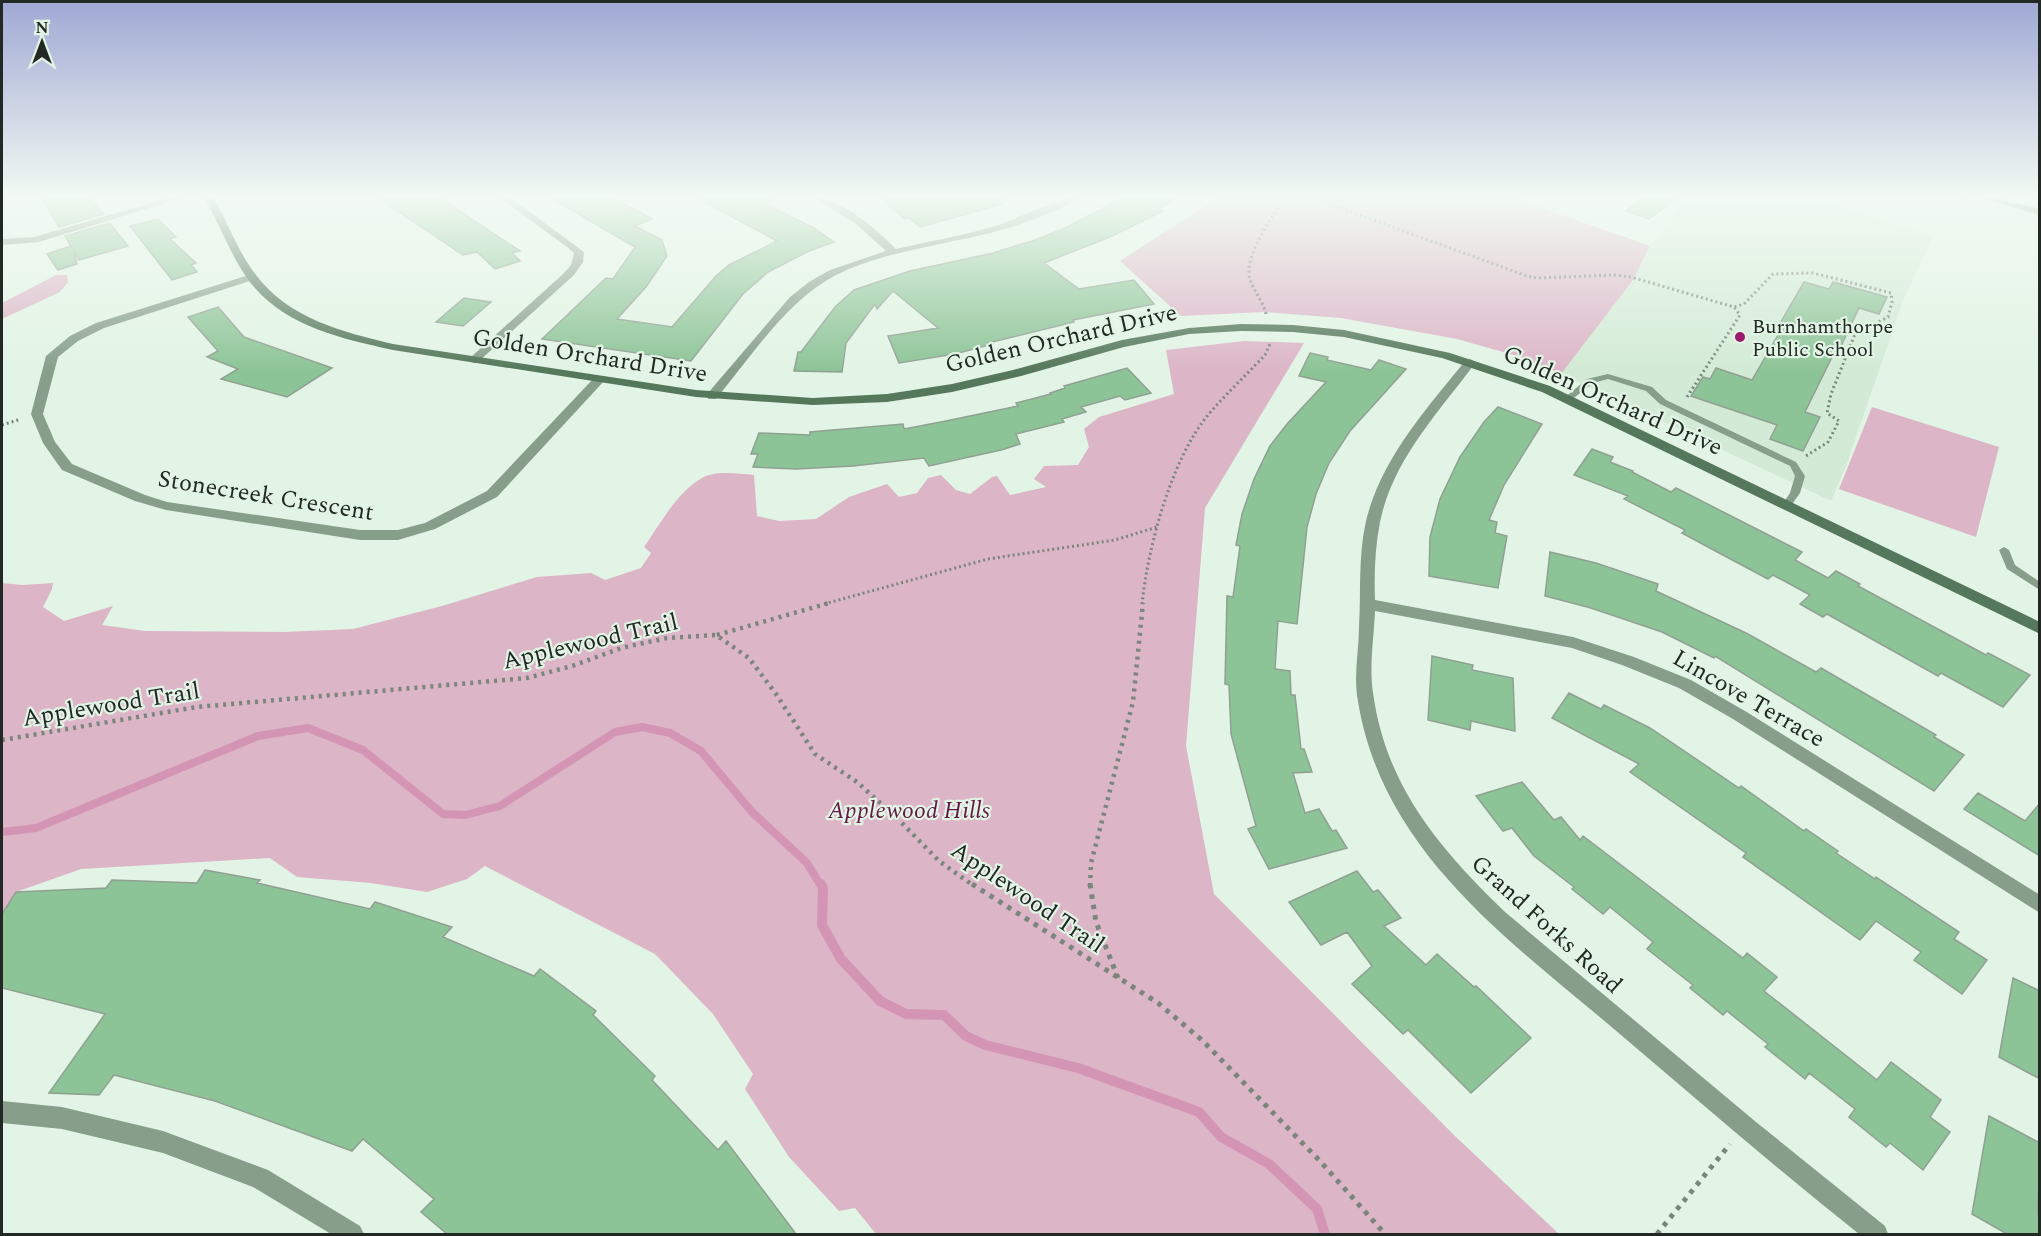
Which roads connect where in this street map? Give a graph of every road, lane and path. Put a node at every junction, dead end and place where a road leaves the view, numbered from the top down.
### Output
1 (240, 256) edge
2 (580, 256) edge
3 (885, 256) edge
4 (1255, 256) edge
5 (1471, 256) edge
6 (252, 277) junction
7 (1734, 307) junction
8 (1268, 320) dead end
9 (1272, 339) dead end
10 (474, 360) junction
11 (1470, 362) junction
12 (599, 380) junction
13 (712, 396) junction
14 (1567, 399) junction
15 (1674, 407) junction
16 (1804, 458) dead end
17 (1787, 505) junction
18 (1157, 526) junction
19 (2004, 550) dead end
20 (2040, 587) edge
21 (1368, 603) junction
22 (2040, 629) edge
23 (716, 635) junction
24 (2, 740) edge
25 (2040, 905) edge
26 (1118, 978) junction
27 (2, 1112) edge
28 (1744, 1126) junction
29 (1384, 1233) edge
30 (352, 1234) edge
31 (1657, 1234) edge
32 (1877, 1234) edge

1 - 6 street, Golden Orchard Drive
2 - 10 street
3 - 13 street
4 - 8 path
5 - 7 path
6 - 10 street, Golden Orchard Drive
6 - 12 street, Stonecreek Crescent
7 - 15 path
7 - 16 path
9 - 18 path
10 - 12 street, Golden Orchard Drive
11 - 13 street, Golden Orchard Drive
11 - 14 street, Golden Orchard Drive
11 - 21 street, Grand Forks Road
12 - 13 street, Golden Orchard Drive
14 - 15 lane
14 - 17 street, Golden Orchard Drive
15 - 17 lane
17 - 22 street, Golden Orchard Drive
18 - 23 path
18 - 26 path
19 - 20 lane
21 - 25 street, Lincove Terrace
21 - 28 street, Grand Forks Road
23 - 24 path, Applewood Trail
23 - 26 path, Applewood Trail
26 - 29 path, Applewood Trail
27 - 30 street
28 - 31 path
28 - 32 street, Grand Forks Road

